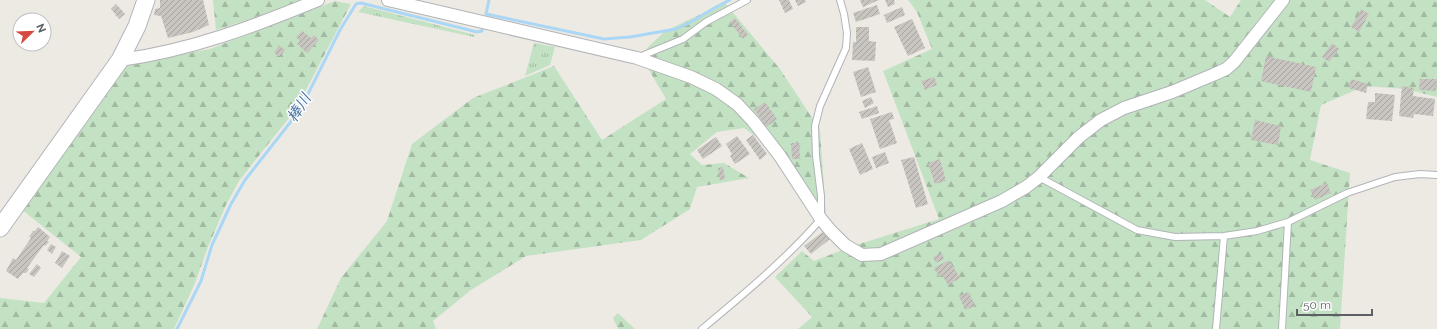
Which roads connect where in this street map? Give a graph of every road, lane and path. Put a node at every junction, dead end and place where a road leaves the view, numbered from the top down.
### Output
1 (146, 0) edge
2 (318, 0) edge
3 (388, 0) edge
4 (747, 0) edge
5 (840, 0) edge
6 (1283, 0) edge
7 (637, 58) junction
8 (120, 60) junction
9 (1437, 175) edge
10 (1039, 177) junction
11 (821, 219) junction
12 (1288, 222) junction
13 (0, 228) edge
14 (1224, 236) junction
15 (702, 329) edge
16 (1216, 329) edge
17 (1282, 329) edge

1 - 8 street
2 - 8 street
3 - 7 street
4 - 7 lane
5 - 11 lane
6 - 10 street
7 - 11 street
8 - 13 street
9 - 12 lane
10 - 11 street
10 - 14 lane
11 - 15 lane
12 - 14 lane
12 - 17 lane
14 - 16 lane

